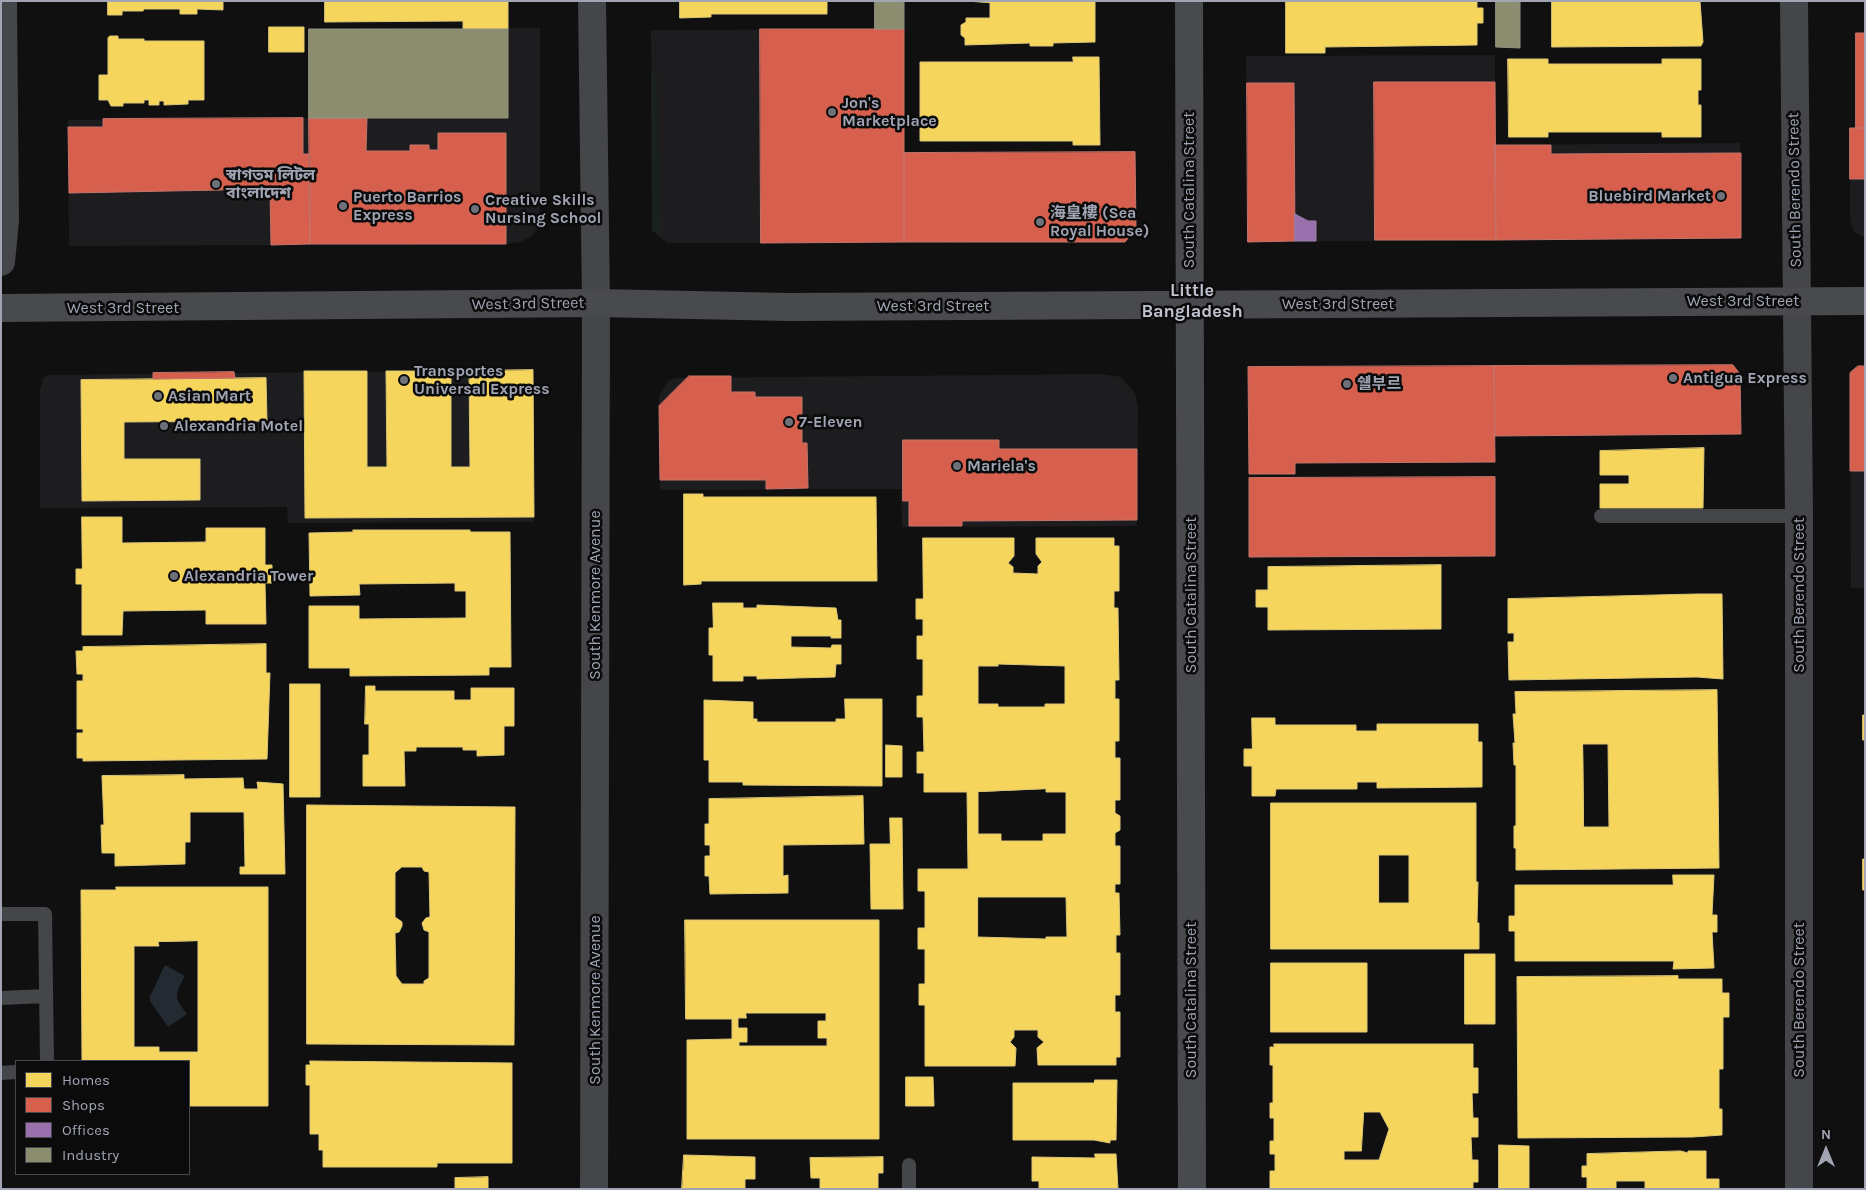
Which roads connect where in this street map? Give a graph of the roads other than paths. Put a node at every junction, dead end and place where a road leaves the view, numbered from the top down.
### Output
1 (3, 1) edge
2 (592, 1) edge
3 (1189, 1) edge
4 (1794, 1) edge
5 (1, 262) edge
6 (1796, 301) junction
7 (1865, 301) edge
8 (596, 303) junction
9 (1190, 304) junction
10 (1, 308) edge
11 (1601, 516) dead end
12 (1799, 516) junction
13 (1, 914) edge
14 (46, 996) junction
15 (1, 998) edge
16 (47, 1060) edge
17 (15, 1072) edge
18 (1, 1073) edge
19 (909, 1165) dead end
20 (594, 1189) edge
21 (909, 1189) edge
22 (1192, 1189) edge
23 (1799, 1189) edge

1 - 5 street
2 - 8 street, South Kenmore Avenue
3 - 9 main road, South Catalina Street
4 - 6 street, South Berendo Street
6 - 7 main road, West 3rd Street
6 - 9 main road, West 3rd Street
6 - 12 street, South Berendo Street
8 - 9 main road, West 3rd Street
8 - 10 main road, West 3rd Street
8 - 20 street, South Kenmore Avenue
9 - 22 main road, South Catalina Street
11 - 12 lane
12 - 23 street, South Berendo Street
13 - 14 lane
14 - 15 lane
14 - 16 lane
17 - 18 lane
19 - 21 lane

